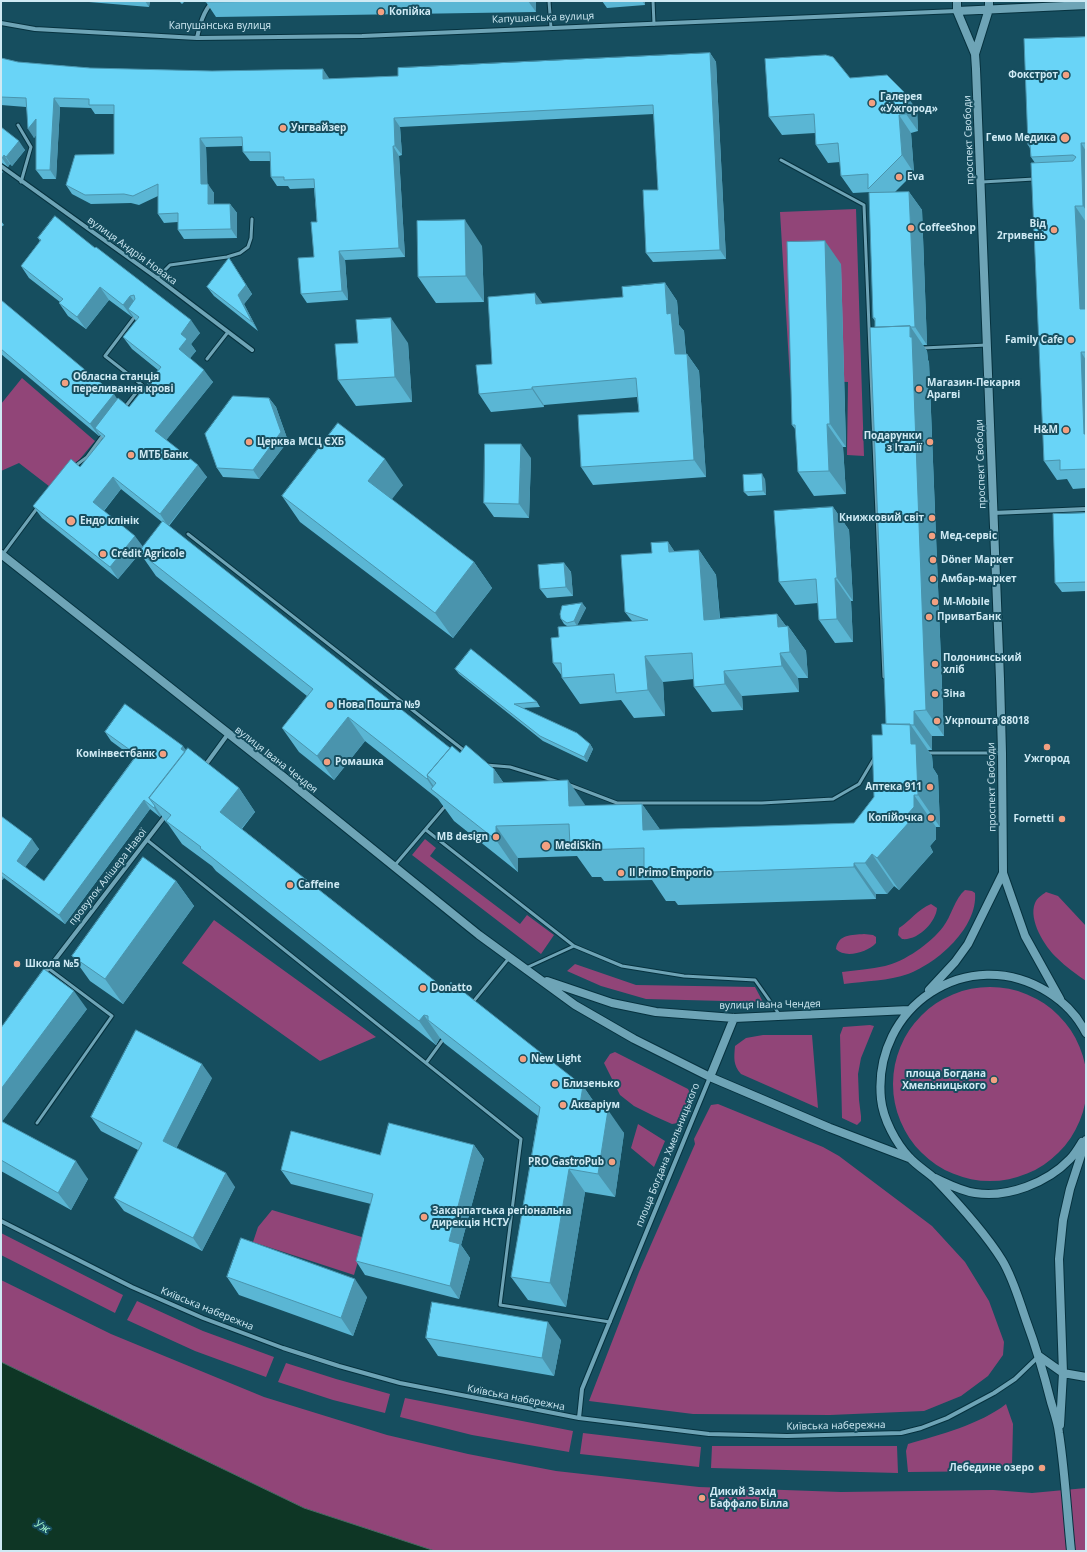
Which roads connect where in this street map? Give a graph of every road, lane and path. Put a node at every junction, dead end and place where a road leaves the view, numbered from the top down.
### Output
1 (213, 1) edge
2 (550, 1) edge
3 (653, 1) edge
4 (957, 1) edge
5 (989, 5) edge
6 (1086, 6) edge
7 (957, 11) junction
8 (1, 23) edge
9 (654, 24) junction
10 (551, 28) junction
11 (197, 38) junction
12 (975, 54) junction
13 (18, 125) dead end
14 (781, 160) dead end
15 (1, 166) edge
16 (1036, 179) edge
17 (21, 182) junction
18 (980, 182) junction
19 (252, 218) dead end
20 (157, 278) junction
21 (140, 310) edge
22 (228, 332) junction
23 (987, 345) junction
24 (917, 349) dead end
25 (252, 350) dead end
26 (870, 351) junction
27 (878, 351) edge
28 (207, 359) dead end
29 (124, 409) edge
30 (105, 433) edge
31 (70, 470) edge
32 (41, 503) edge
33 (1086, 509) edge
34 (993, 513) junction
35 (188, 534) dead end
36 (2, 555) edge
37 (884, 682) edge
38 (228, 734) junction
39 (877, 753) edge
40 (918, 753) edge
41 (1002, 753) junction
42 (469, 755) edge
43 (481, 765) edge
44 (201, 770) edge
45 (560, 782) edge
46 (568, 785) edge
47 (450, 801) edge
48 (172, 808) edge
49 (426, 830) junction
50 (147, 840) junction
51 (394, 866) junction
52 (1003, 873) junction
53 (574, 946) junction
54 (510, 957) junction
55 (48, 968) junction
56 (526, 969) junction
57 (540, 979) junction
58 (39, 980) edge
59 (922, 998) junction
60 (1060, 1000) junction
61 (470, 1007) edge
62 (909, 1010) junction
63 (780, 1016) junction
64 (734, 1018) junction
65 (1083, 1021) edge
66 (1086, 1033) edge
67 (442, 1041) edge
68 (426, 1062) junction
69 (710, 1077) junction
70 (37, 1123) dead end
71 (1086, 1138) edge
72 (909, 1158) junction
73 (932, 1177) junction
74 (1, 1221) edge
75 (610, 1322) junction
76 (1039, 1356) junction
77 (1063, 1373) junction
78 (1086, 1377) edge
79 (579, 1418) junction
80 (1059, 1432) junction
81 (1071, 1551) edge

1 - 11 street
2 - 10 lane
3 - 9 lane
4 - 7 main road, проспект Свободи
5 - 6 main road, Капушанська вулиця
5 - 7 main road, Капушанська вулиця
5 - 12 main road, проспект Свободи
7 - 9 street, Капушанська вулиця
7 - 12 main road, проспект Свободи
8 - 11 street, Капушанська вулиця
9 - 10 street, Капушанська вулиця
10 - 11 street, Капушанська вулиця
12 - 18 main road, проспект Свободи
13 - 17 lane
14 - 26 lane
15 - 17 street, вулиця Андрія Новака
16 - 18 lane
17 - 20 street, вулиця Андрія Новака
18 - 23 main road, проспект Свободи
19 - 20 lane
20 - 22 street, вулиця Андрія Новака
21 - 29 lane
22 - 25 street, вулиця Андрія Новака
22 - 28 lane
23 - 24 lane
23 - 34 main road, проспект Свободи
26 - 27 lane
26 - 37 lane
30 - 31 lane
32 - 36 lane
33 - 34 street
34 - 41 main road, проспект Свободи
35 - 42 lane
36 - 38 main road, вулиця Івана Чендея
38 - 44 street
38 - 51 main road, вулиця Івана Чендея
39 - 46 lane
40 - 41 lane
41 - 52 main road, проспект Свободи
43 - 45 lane
47 - 49 lane
48 - 50 street, провулок Алішера Навої
49 - 51 lane
49 - 53 lane
50 - 55 street, провулок Алішера Навої
50 - 68 lane
51 - 54 main road, вулиця Івана Чендея
52 - 59 main road, проспект Свободи
52 - 60 main road, проспект Свободи
53 - 56 lane
53 - 63 lane
54 - 56 main road, вулиця Івана Чендея
54 - 61 lane
55 - 58 street, провулок Алішера Навої
55 - 70 lane
56 - 57 main road, вулиця Івана Чендея
57 - 64 main road, вулиця Івана Чендея
57 - 69 main road, вулиця Івана Чендея
59 - 60 main road, площа Богдана Хмельницького
59 - 62 main road, площа Богдана Хмельницького
60 - 65 main road, площа Богдана Хмельницького
62 - 63 main road, вулиця Івана Чендея
62 - 72 main road, площа Богдана Хмельницького
63 - 64 main road, вулиця Івана Чендея
64 - 69 main road
65 - 66 main road, площа Богдана Хмельницького
67 - 68 lane
68 - 75 lane
69 - 72 main road, площа Богдана Хмельницького
69 - 75 street, площа Богдана Хмельницького
71 - 73 main road, площа Богдана Хмельницького
71 - 77 main road, площа Богдана Хмельницького
72 - 73 main road, площа Богдана Хмельницького
73 - 76 main road, площа Богдана Хмельницького
74 - 79 street, Київська набережна
75 - 79 street, площа Богдана Хмельницького
76 - 77 main road
76 - 79 street, Київська набережна
76 - 80 main road, площа Богдана Хмельницького
77 - 78 main road
77 - 80 main road, площа Богдана Хмельницького
80 - 81 main road, площа Богдана Хмельницького

